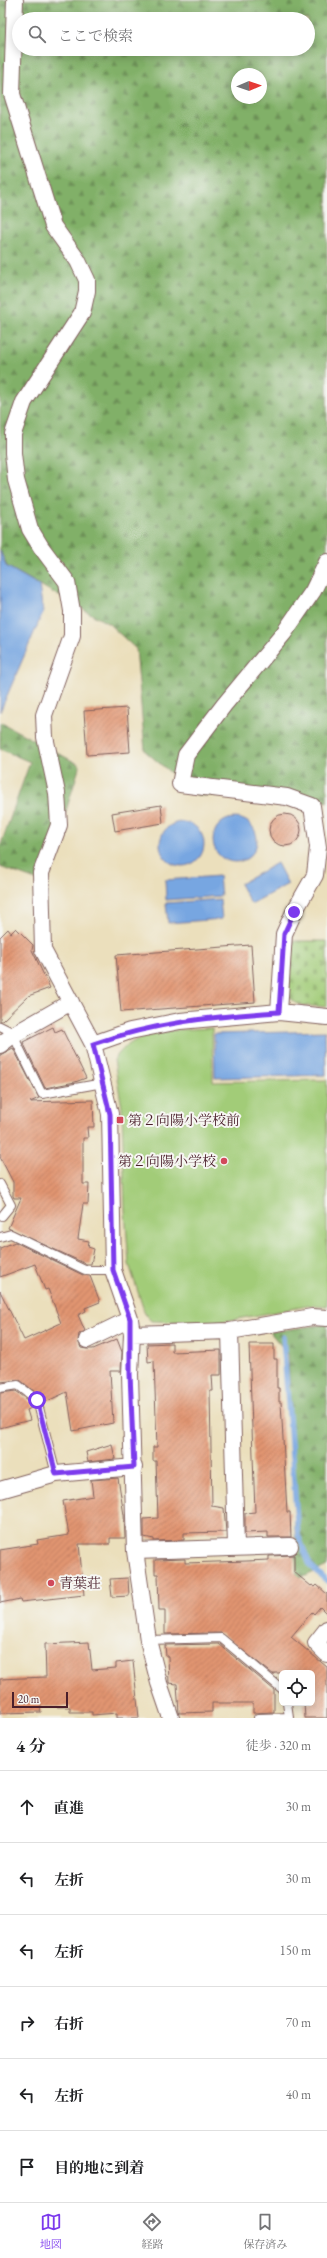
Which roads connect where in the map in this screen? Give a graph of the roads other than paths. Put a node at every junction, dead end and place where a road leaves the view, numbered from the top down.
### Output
1 (15, 0) edge
2 (15, 12) edge
3 (13, 56) edge
4 (327, 562) edge
5 (322, 847) edge
6 (71, 1002) junction
7 (279, 1012) junction
8 (327, 1017) edge
9 (9, 1032) edge
10 (93, 1044) junction
11 (0, 1045) edge
12 (103, 1083) junction
13 (0, 1184) edge
14 (2, 1216) dead end
15 (0, 1237) edge
16 (113, 1270) junction
17 (327, 1318) edge
18 (131, 1327) junction
19 (230, 1331) junction
20 (86, 1340) dead end
21 (0, 1388) edge
22 (134, 1467) junction
23 (56, 1474) junction
24 (0, 1490) edge
25 (290, 1546) dead end
26 (236, 1547) junction
27 (135, 1551) junction
28 (327, 1629) edge
29 (148, 1640) junction
30 (327, 1654) edge
31 (279, 1686) edge
32 (287, 1706) edge
33 (171, 1718) edge
34 (258, 1718) edge

1 - 2 street
3 - 6 street
4 - 5 street
5 - 7 street
6 - 9 street
6 - 10 street
7 - 8 street
7 - 10 street
9 - 11 street
9 - 12 lane
10 - 12 street
12 - 16 street
13 - 14 lane
15 - 16 lane
16 - 18 street
17 - 19 street
18 - 19 street
18 - 20 street
18 - 22 street
19 - 26 street
21 - 23 lane
22 - 23 street
22 - 27 street
23 - 24 street
25 - 26 street
26 - 27 street
27 - 29 street
28 - 30 street
29 - 31 lane
29 - 33 street
32 - 34 lane

